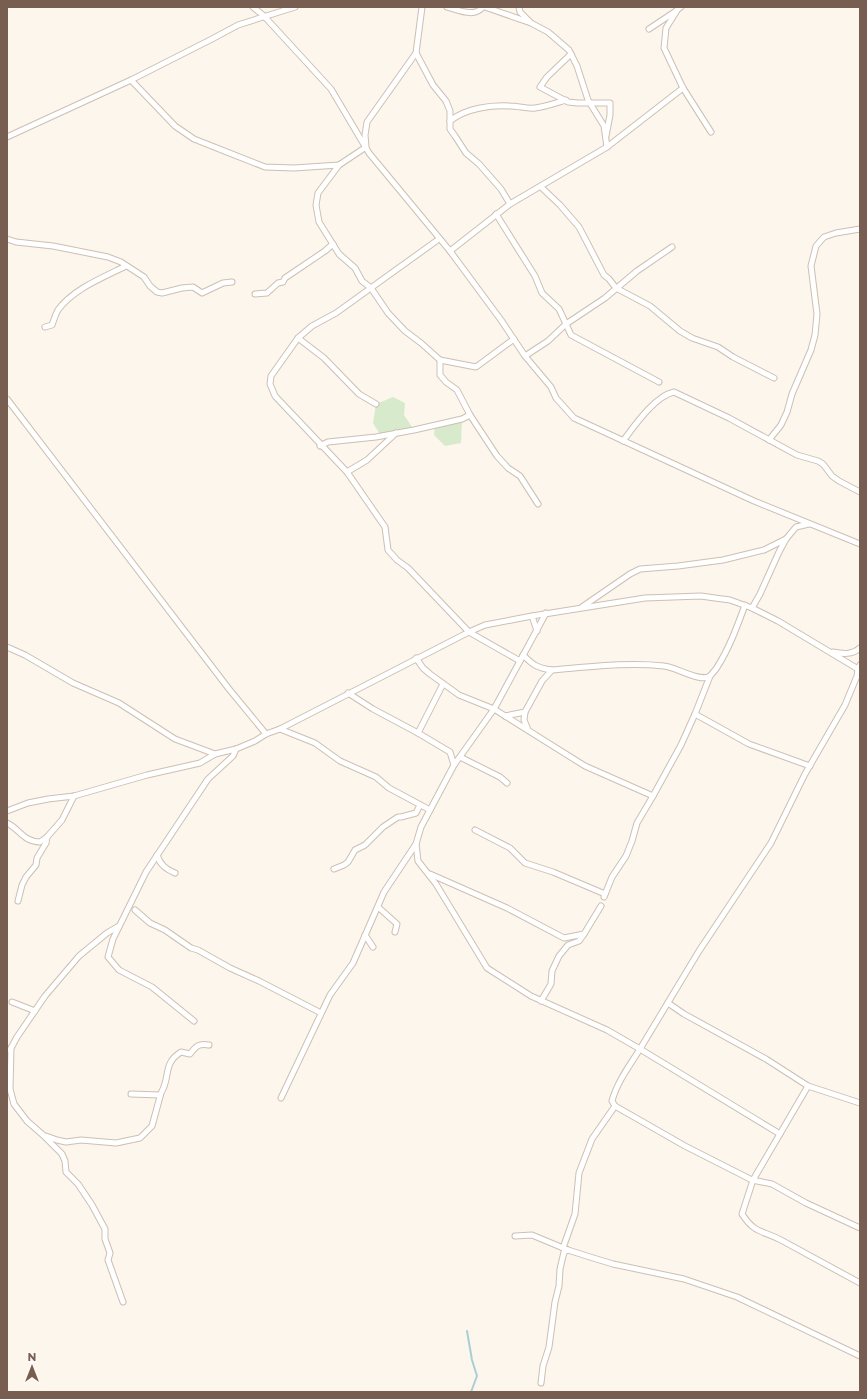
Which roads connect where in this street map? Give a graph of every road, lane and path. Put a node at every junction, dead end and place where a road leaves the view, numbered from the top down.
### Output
1 (253, 7) edge
2 (295, 7) edge
3 (422, 7) edge
4 (447, 7) edge
5 (484, 7) edge
6 (519, 7) edge
7 (679, 8) edge
8 (264, 16) junction
9 (531, 23) junction
10 (649, 30) dead end
11 (416, 52) junction
12 (571, 54) junction
13 (131, 80) junction
14 (684, 88) junction
15 (566, 100) junction
16 (591, 103) junction
17 (450, 121) junction
18 (711, 132) dead end
19 (7, 137) edge
20 (606, 137) junction
21 (366, 147) junction
22 (607, 147) junction
23 (339, 165) junction
24 (540, 187) junction
25 (510, 204) junction
26 (496, 214) junction
27 (860, 229) edge
28 (7, 239) edge
29 (439, 239) junction
30 (333, 244) junction
31 (672, 247) dead end
32 (450, 251) junction
33 (126, 266) junction
34 (232, 282) dead end
35 (371, 288) junction
36 (616, 288) junction
37 (255, 294) dead end
38 (566, 324) junction
39 (45, 327) dead end
40 (298, 338) junction
41 (514, 339) junction
42 (525, 356) junction
43 (440, 360) junction
44 (774, 378) dead end
45 (659, 382) dead end
46 (7, 399) edge
47 (376, 404) dead end
48 (470, 415) junction
49 (396, 433) junction
50 (769, 440) junction
51 (623, 441) junction
52 (320, 446) junction
53 (347, 472) junction
54 (860, 492) edge
55 (538, 504) dead end
56 (809, 524) junction
57 (786, 539) junction
58 (860, 544) edge
59 (745, 606) junction
60 (581, 607) junction
61 (752, 608) junction
62 (546, 613) junction
63 (532, 616) junction
64 (537, 631) junction
65 (469, 632) junction
66 (7, 647) edge
67 (860, 648) edge
68 (826, 650) junction
69 (523, 655) junction
70 (416, 658) junction
71 (520, 661) junction
72 (859, 667) edge
73 (552, 670) junction
74 (710, 676) junction
75 (443, 684) junction
76 (348, 693) junction
77 (494, 709) junction
78 (525, 712) junction
79 (695, 714) junction
80 (505, 716) junction
81 (280, 729) junction
82 (528, 730) junction
83 (418, 733) junction
84 (266, 734) junction
85 (236, 749) junction
86 (450, 752) junction
87 (215, 754) junction
88 (462, 755) junction
89 (454, 765) junction
90 (810, 766) junction
91 (507, 783) dead end
92 (74, 796) junction
93 (653, 796) junction
94 (420, 805) junction
95 (430, 810) junction
96 (7, 811) edge
97 (7, 823) edge
98 (476, 830) dead end
99 (47, 837) junction
100 (416, 844) junction
101 (157, 855) junction
102 (334, 868) dead end
103 (175, 873) dead end
104 (429, 874) junction
105 (18, 901) dead end
106 (601, 906) dead end
107 (378, 907) junction
108 (135, 910) dead end
109 (120, 925) junction
110 (395, 932) dead end
111 (584, 934) junction
112 (364, 936) junction
113 (373, 947) dead end
114 (541, 1001) junction
115 (12, 1002) dead end
116 (668, 1003) junction
117 (35, 1011) junction
118 (321, 1014) junction
119 (194, 1021) dead end
120 (209, 1045) dead end
121 (11, 1048) junction
122 (640, 1048) junction
123 (7, 1056) edge
124 (808, 1086) junction
125 (131, 1094) dead end
126 (160, 1094) junction
127 (281, 1098) dead end
128 (860, 1103) edge
129 (615, 1106) junction
130 (43, 1134) junction
131 (780, 1134) junction
132 (754, 1180) junction
133 (860, 1228) edge
134 (515, 1236) dead end
135 (566, 1249) junction
136 (860, 1283) edge
137 (123, 1302) dead end
138 (860, 1356) edge
139 (541, 1384) dead end

1 - 8 street
2 - 8 street
3 - 11 street
4 - 5 street
5 - 9 street
6 - 9 street
7 - 10 street
7 - 14 street
8 - 13 street
8 - 21 street
9 - 12 street
11 - 17 street
11 - 21 street
12 - 15 street
12 - 16 street
13 - 19 street
13 - 23 street
14 - 18 street
14 - 22 street
15 - 16 street
15 - 17 street
16 - 20 street
16 - 20 street
17 - 25 street
20 - 22 street
21 - 23 street
21 - 29 street
22 - 24 street
23 - 30 street
24 - 25 street
24 - 36 street
25 - 26 street
26 - 32 street
26 - 38 street
27 - 50 street
28 - 33 street
29 - 32 street
29 - 35 street
30 - 35 street
30 - 37 street
31 - 36 street
32 - 41 street
33 - 34 street
33 - 39 street
35 - 40 street
35 - 43 street
36 - 38 street
36 - 44 street
38 - 42 street
38 - 45 street
40 - 47 street
40 - 52 street
41 - 42 street
41 - 43 street
42 - 51 street
43 - 48 street
46 - 84 street
48 - 49 street
48 - 55 street
49 - 52 street
49 - 53 street
50 - 51 street
50 - 54 street
51 - 56 street
52 - 53 street
53 - 65 street
56 - 57 street
56 - 58 street
57 - 60 street
57 - 61 street
59 - 60 street
59 - 61 street
59 - 74 street
60 - 62 street
61 - 68 street
62 - 63 street
62 - 64 street
63 - 64 street
63 - 65 street
64 - 69 street
65 - 70 street
65 - 71 street
66 - 87 street
67 - 68 street
68 - 72 street
69 - 71 street
69 - 73 street
70 - 75 street
70 - 76 street
71 - 77 street
72 - 90 street
73 - 74 street
73 - 78 street
74 - 79 street
75 - 77 street
75 - 83 street
76 - 81 street
76 - 83 street
77 - 80 street
77 - 88 street
78 - 80 street
78 - 82 street
79 - 90 street
79 - 93 street
80 - 82 street
81 - 84 street
81 - 94 street
82 - 93 street
83 - 86 street
84 - 85 street
85 - 87 street
85 - 101 street
86 - 88 street
86 - 89 street
87 - 92 street
88 - 89 street
88 - 91 street
89 - 95 street
90 - 116 street
92 - 96 street
92 - 99 street
93 - 98 street
94 - 95 street
94 - 102 street
95 - 100 street
97 - 99 street
99 - 105 street
100 - 104 street
100 - 107 street
101 - 103 street
101 - 109 street
104 - 111 street
104 - 114 street
106 - 111 street
107 - 110 street
107 - 112 street
108 - 118 street
109 - 117 street
109 - 119 street
111 - 114 street
112 - 113 street
112 - 118 street
114 - 122 street
115 - 117 street
116 - 122 street
116 - 124 street
117 - 121 street
118 - 127 street
120 - 126 street
121 - 123 street
121 - 130 street
122 - 129 street
122 - 131 street
124 - 128 street
124 - 131 street
125 - 126 street
126 - 130 street
129 - 132 street
129 - 135 street
130 - 137 street
131 - 132 street
132 - 133 street
132 - 136 street
134 - 135 street
135 - 138 street
135 - 139 street

